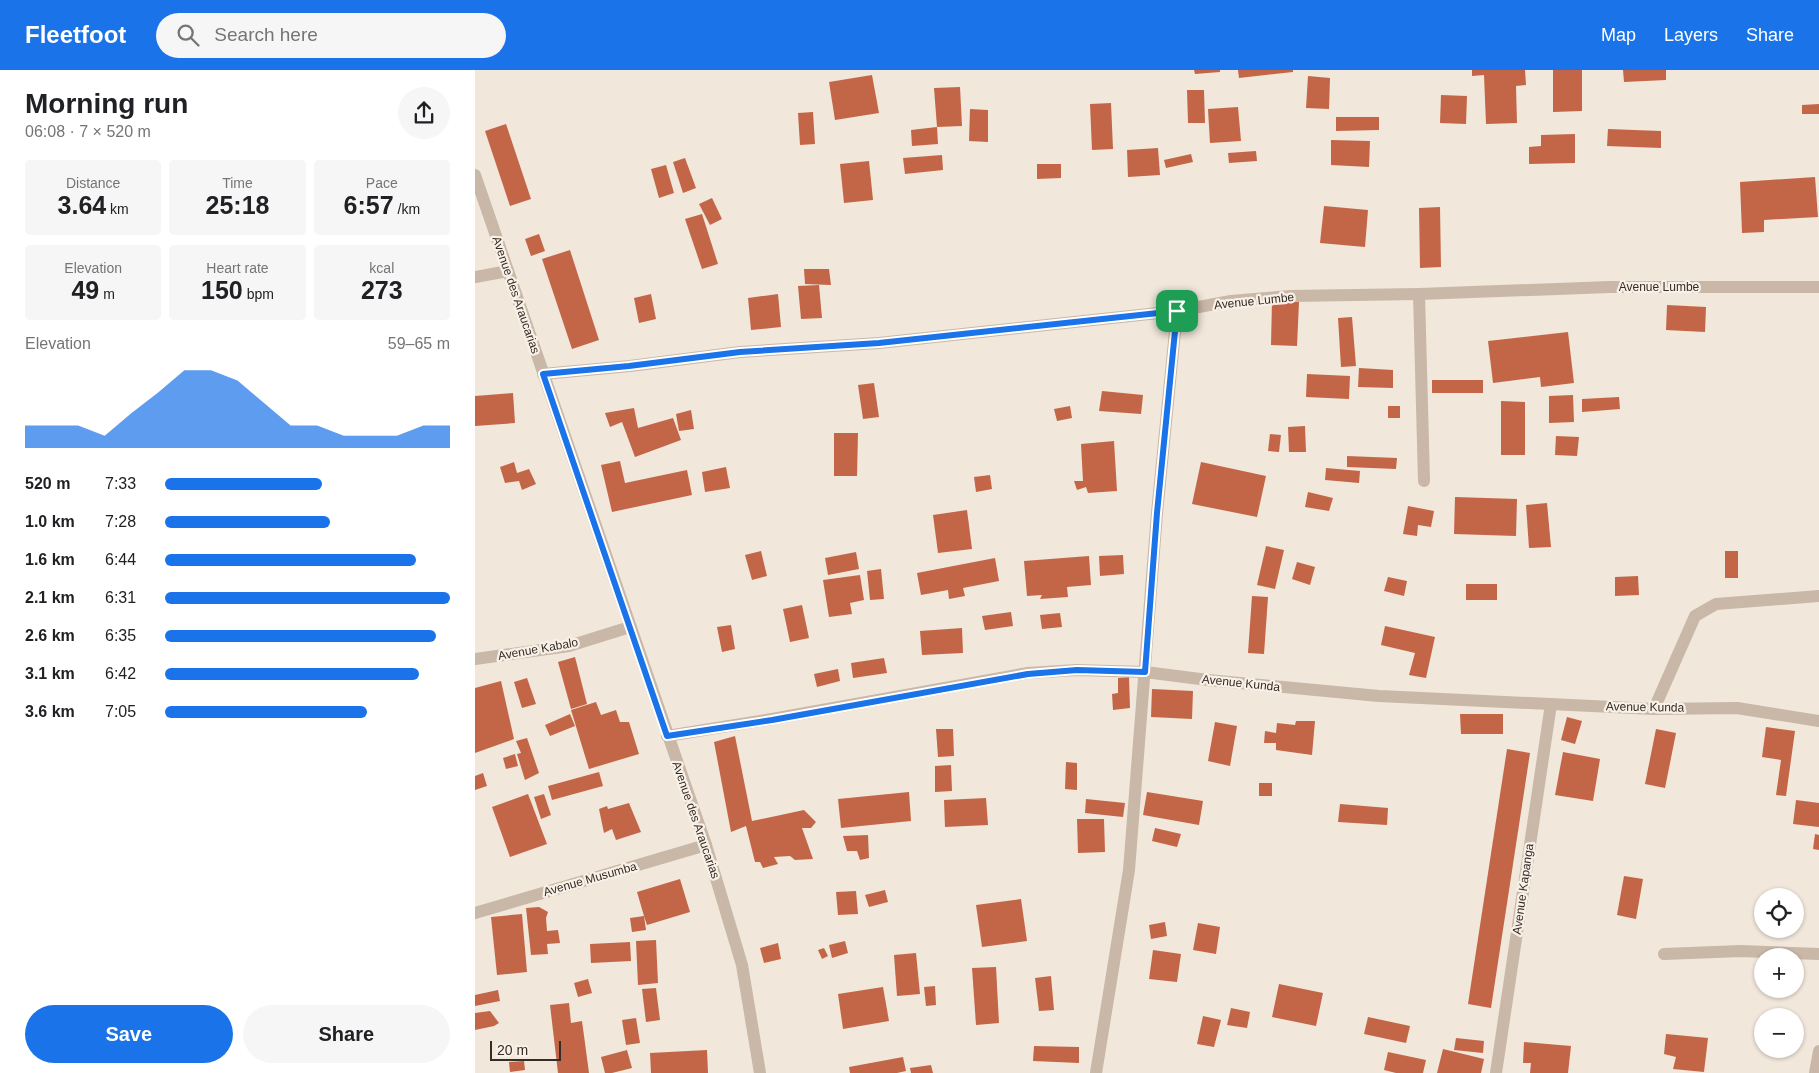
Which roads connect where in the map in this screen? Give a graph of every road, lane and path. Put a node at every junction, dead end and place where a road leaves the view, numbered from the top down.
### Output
1 (475, 175) edge
2 (508, 271) junction
3 (475, 277) edge
4 (1819, 287) edge
5 (1419, 294) junction
6 (1177, 311) junction
7 (543, 374) junction
8 (1424, 481) dead end
9 (1819, 596) edge
10 (629, 627) junction
11 (475, 659) edge
12 (1145, 672) junction
13 (1551, 704) junction
14 (1654, 709) junction
15 (1819, 722) edge
16 (667, 736) junction
17 (706, 846) junction
18 (475, 912) edge
19 (1664, 954) dead end
20 (1819, 954) edge
21 (1819, 1051) edge
22 (760, 1073) edge
23 (1096, 1073) edge
24 (1496, 1073) edge
25 (1815, 1073) edge

1 - 2 street, Avenue des Araucarias
2 - 3 street
2 - 7 street, Avenue des Araucarias
4 - 5 street, Avenue Lumbe
5 - 6 street, Avenue Lumbe
5 - 8 street
6 - 7 street, Avenue Lumbe
6 - 12 street
7 - 10 street, Avenue des Araucarias
9 - 14 street
10 - 11 street, Avenue Kabalo
10 - 16 street, Avenue des Araucarias
12 - 13 street, Avenue Kunda
12 - 16 street, Avenue Kunda
12 - 23 street
13 - 14 street, Avenue Kunda
13 - 24 street, Avenue Kapanga
14 - 15 street, Avenue Kunda
16 - 17 street, Avenue des Araucarias
17 - 18 street, Avenue Musumba
17 - 22 street, Avenue des Araucarias
19 - 20 street
21 - 25 street

